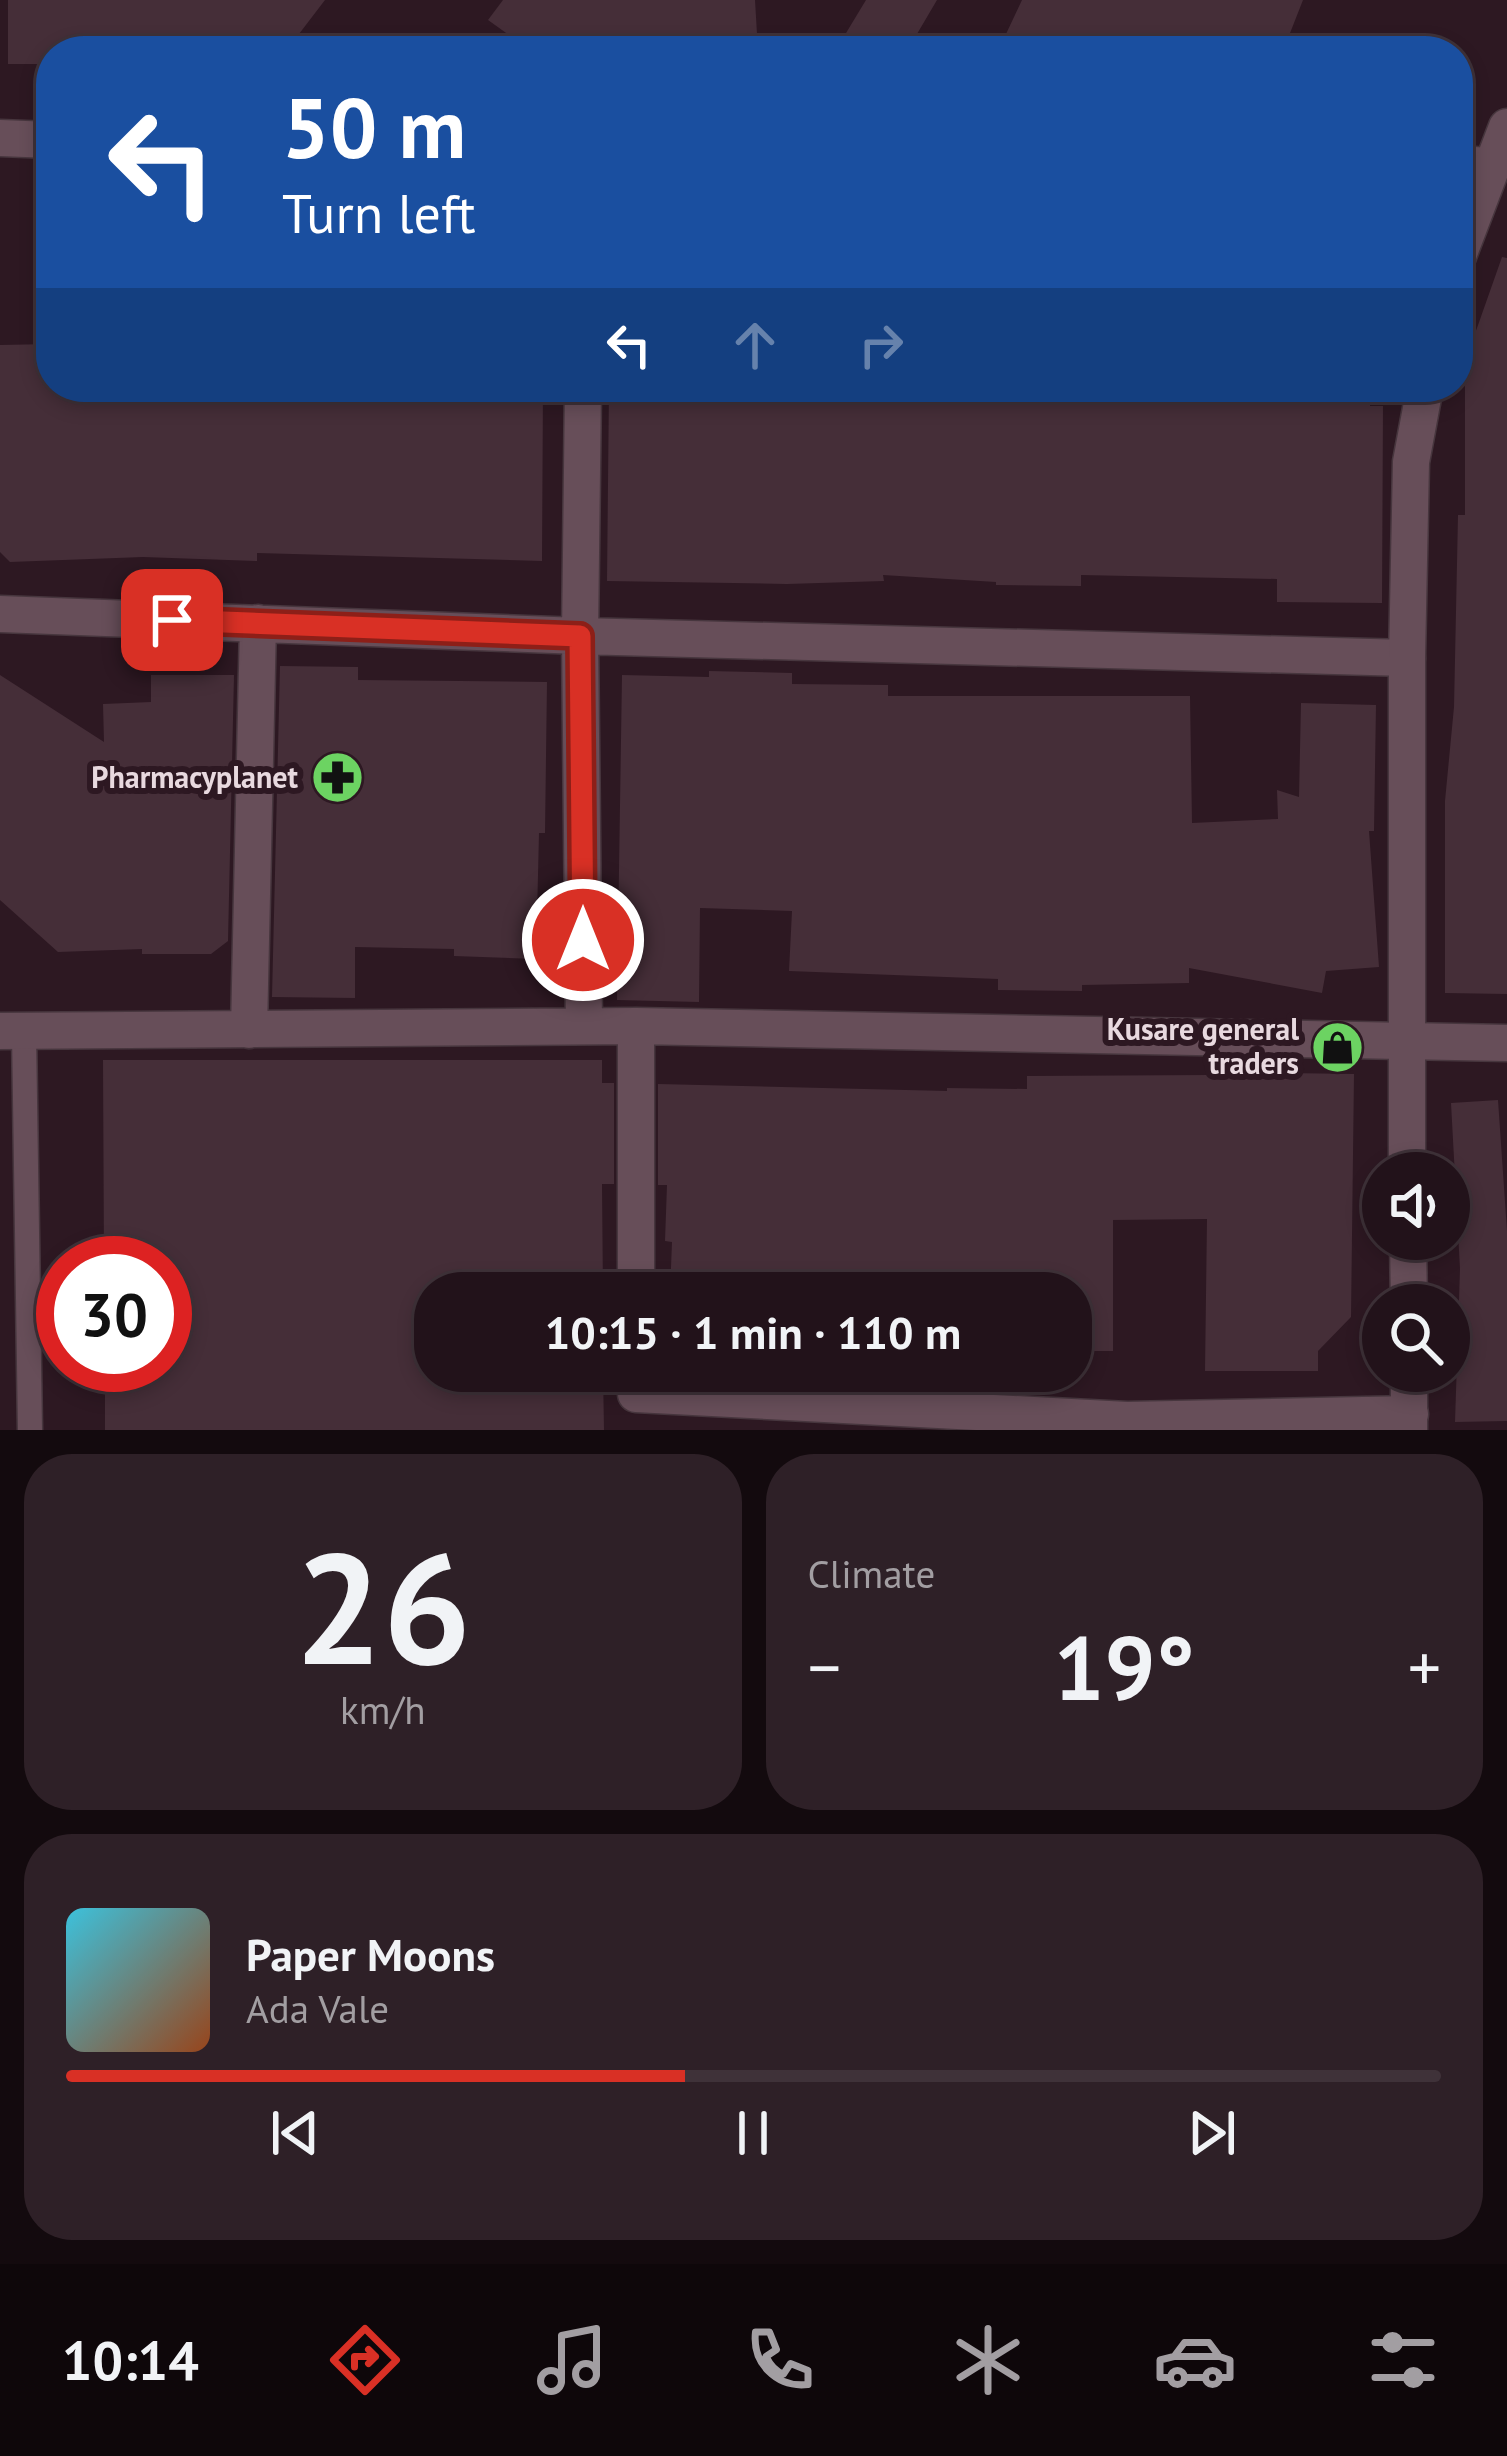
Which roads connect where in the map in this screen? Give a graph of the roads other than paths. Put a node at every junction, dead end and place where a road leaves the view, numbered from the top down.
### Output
1 (1507, 128) edge
2 (0, 138) edge
3 (36, 139) edge
4 (1474, 165) edge
5 (583, 402) edge
6 (1422, 402) edge
7 (0, 614) edge
8 (258, 623) junction
9 (580, 636) junction
10 (1407, 658) junction
11 (584, 1026) junction
12 (636, 1026) junction
13 (249, 1030) junction
14 (12, 1032) edge
15 (1406, 1040) junction
16 (1507, 1043) edge
17 (1407, 1152) edge
18 (636, 1272) edge
19 (1409, 1392) edge
20 (636, 1398) edge
21 (1410, 1422) edge
22 (30, 1430) edge

1 - 4 street
2 - 3 street
5 - 9 street
6 - 10 street
7 - 8 street
8 - 9 street
8 - 13 street
9 - 10 street
9 - 11 street
10 - 15 street
11 - 12 street
11 - 13 street
12 - 15 street
12 - 18 street
13 - 14 street
14 - 22 lane
15 - 16 street
15 - 17 street
19 - 21 street
20 - 21 street

